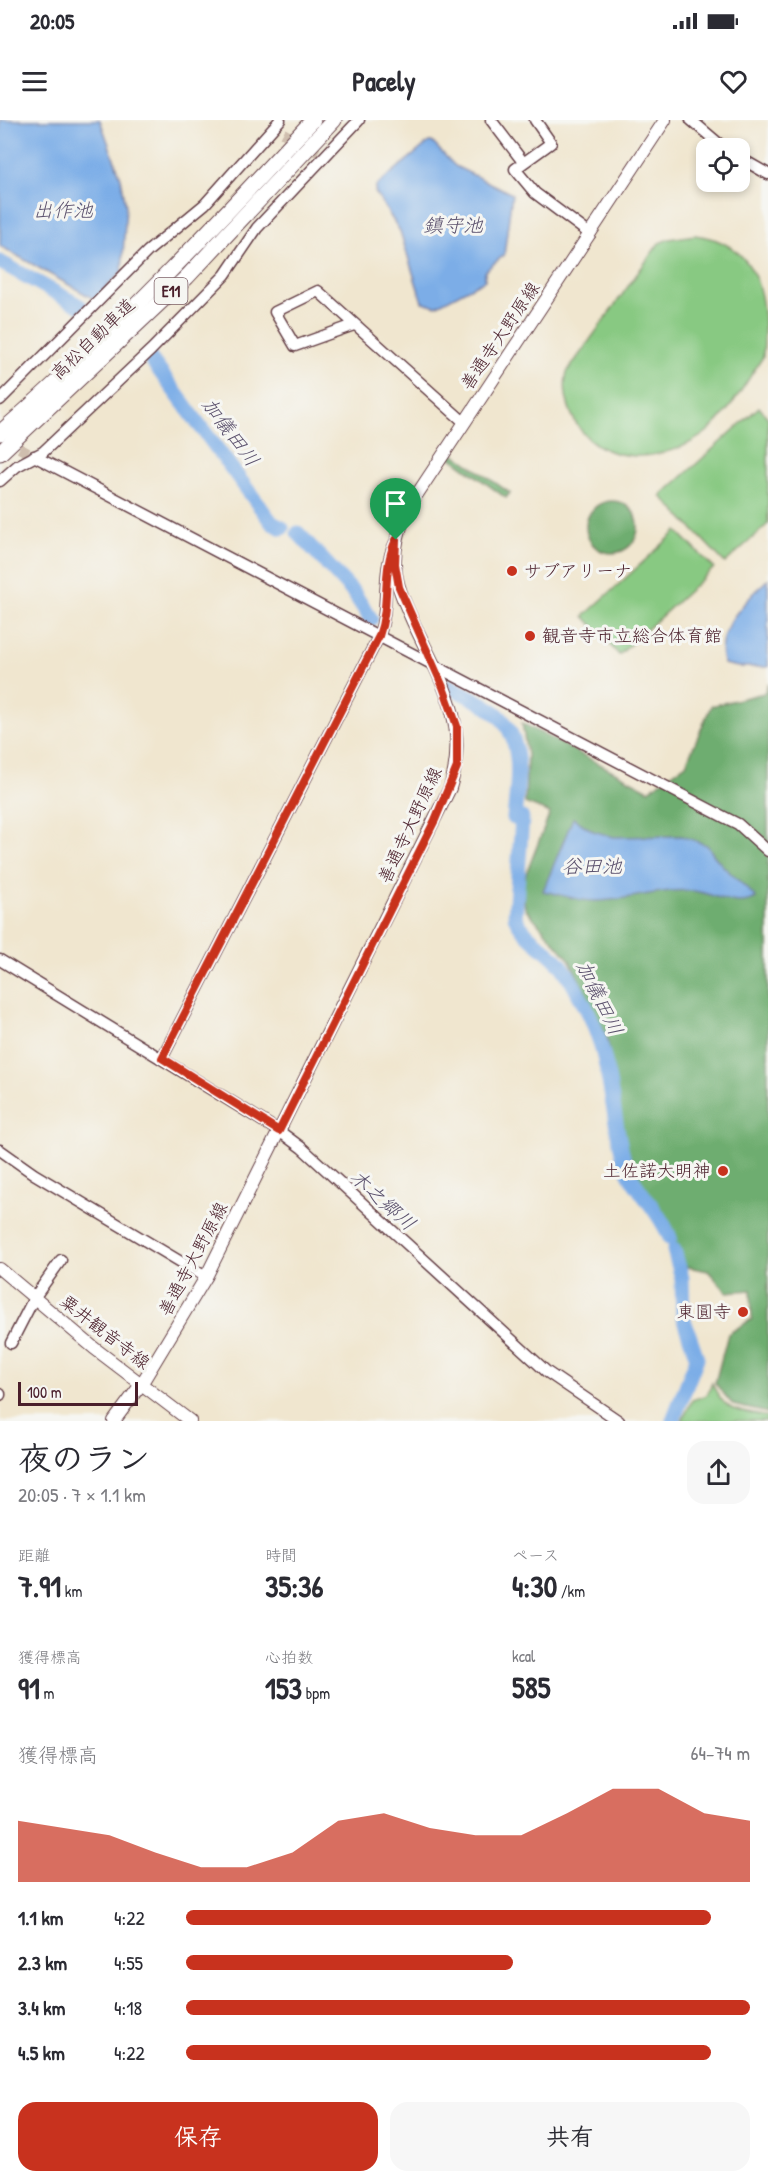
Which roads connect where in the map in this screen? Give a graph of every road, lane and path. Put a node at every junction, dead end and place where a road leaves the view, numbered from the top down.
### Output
1 (313, 120) edge
2 (334, 120) edge
3 (359, 120) edge
4 (491, 120) edge
5 (535, 120) edge
6 (665, 120) edge
7 (691, 120) edge
8 (279, 127) edge
9 (712, 138) edge
10 (523, 162) junction
11 (750, 164) edge
12 (768, 174) edge
13 (590, 234) junction
14 (354, 325) junction
15 (0, 400) edge
16 (464, 422) junction
17 (0, 433) edge
18 (0, 453) edge
19 (34, 456) junction
20 (0, 481) edge
21 (396, 540) junction
22 (379, 636) junction
23 (433, 663) junction
24 (768, 851) edge
25 (0, 960) edge
26 (162, 1058) junction
27 (279, 1131) junction
28 (0, 1150) edge
29 (61, 1260) dead end
30 (0, 1269) edge
31 (206, 1277) junction
32 (34, 1298) junction
33 (10, 1343) dead end
34 (142, 1383) junction
35 (114, 1421) edge
36 (190, 1421) edge
37 (619, 1421) edge

1 - 17 highway, 高松自動車道 / E11
2 - 18 highway, 高松自動車道 / E11
3 - 19 street
4 - 10 street
5 - 10 street
6 - 13 main road, 善通寺大野原線
7 - 9 street
8 - 15 street
10 - 13 street
11 - 12 street
13 - 16 main road, 善通寺大野原線
14 - 14 street
14 - 16 street
16 - 21 main road, 善通寺大野原線
19 - 20 street
19 - 22 street
21 - 22 street
21 - 23 main road, 善通寺大野原線
22 - 23 street
22 - 26 street
23 - 24 street
23 - 27 main road, 善通寺大野原線
25 - 26 street
26 - 27 street
27 - 31 main road, 善通寺大野原線
27 - 37 street
28 - 31 street
29 - 32 street
30 - 32 main road, 粟井観音寺線
31 - 34 main road, 善通寺大野原線
32 - 33 street
32 - 34 main road, 粟井観音寺線
34 - 35 main road, 善通寺大野原線
34 - 36 main road, 粟井観音寺線

